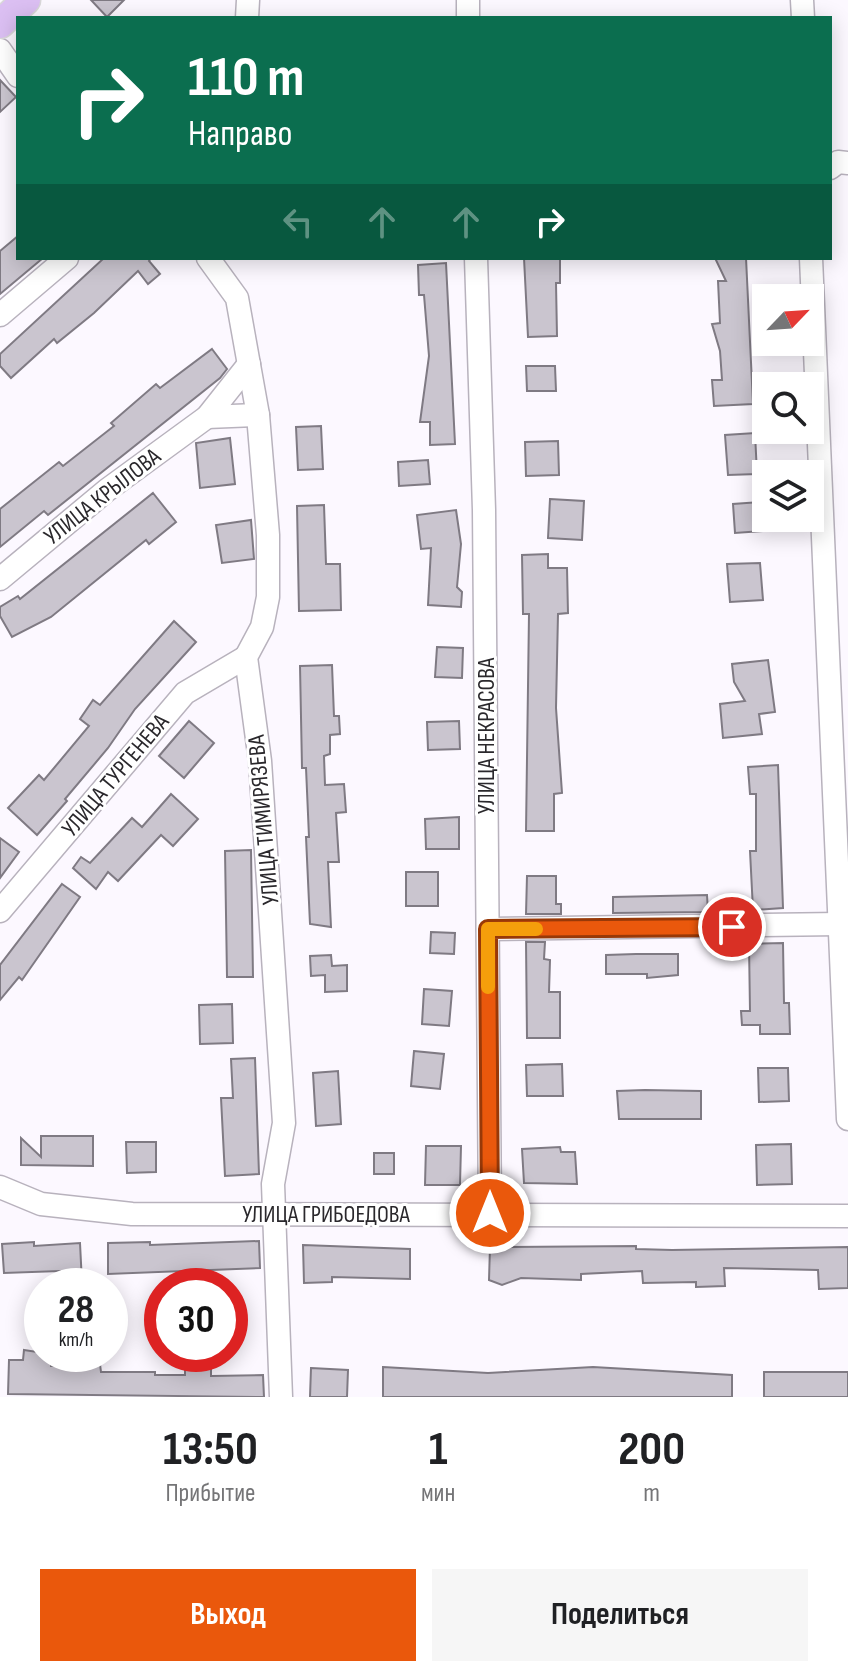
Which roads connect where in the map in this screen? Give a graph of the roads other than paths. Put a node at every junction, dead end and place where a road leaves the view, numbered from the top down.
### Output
1 (26, 0) edge
2 (0, 24) edge
3 (0, 50) edge
4 (16, 73) edge
5 (65, 260) edge
6 (209, 260) edge
7 (476, 260) edge
8 (811, 260) edge
9 (0, 315) edge
10 (249, 364) junction
11 (258, 415) junction
12 (207, 417) junction
13 (0, 579) edge
14 (246, 657) junction
15 (0, 911) edge
16 (840, 924) junction
17 (488, 929) junction
18 (845, 971) edge
19 (848, 1119) edge
20 (0, 1187) edge
21 (490, 1213) junction
22 (276, 1214) junction
23 (848, 1216) edge
24 (281, 1397) edge

1 - 2 main road
3 - 4 street
5 - 9 street
6 - 10 street
7 - 17 street, УЛИЦА НЕКРАСОВА
8 - 16 street
10 - 11 street
10 - 12 street, УЛИЦА КРЫЛОВА
11 - 12 street
11 - 14 street
12 - 13 street, УЛИЦА КРЫЛОВА
14 - 15 street, УЛИЦА ТУРГЕНЕВА
14 - 22 street, УЛИЦА ТИМИРЯЗЕВА
16 - 17 street
16 - 18 street
17 - 21 street, УЛИЦА НЕКРАСОВА
18 - 19 street
20 - 22 street, УЛИЦА ГРИБОЕДОВА
21 - 22 street, УЛИЦА ГРИБОЕДОВА
21 - 23 street, УЛИЦА ГРИБОЕДОВА
22 - 24 street, УЛИЦА ТИМИРЯЗЕВА

